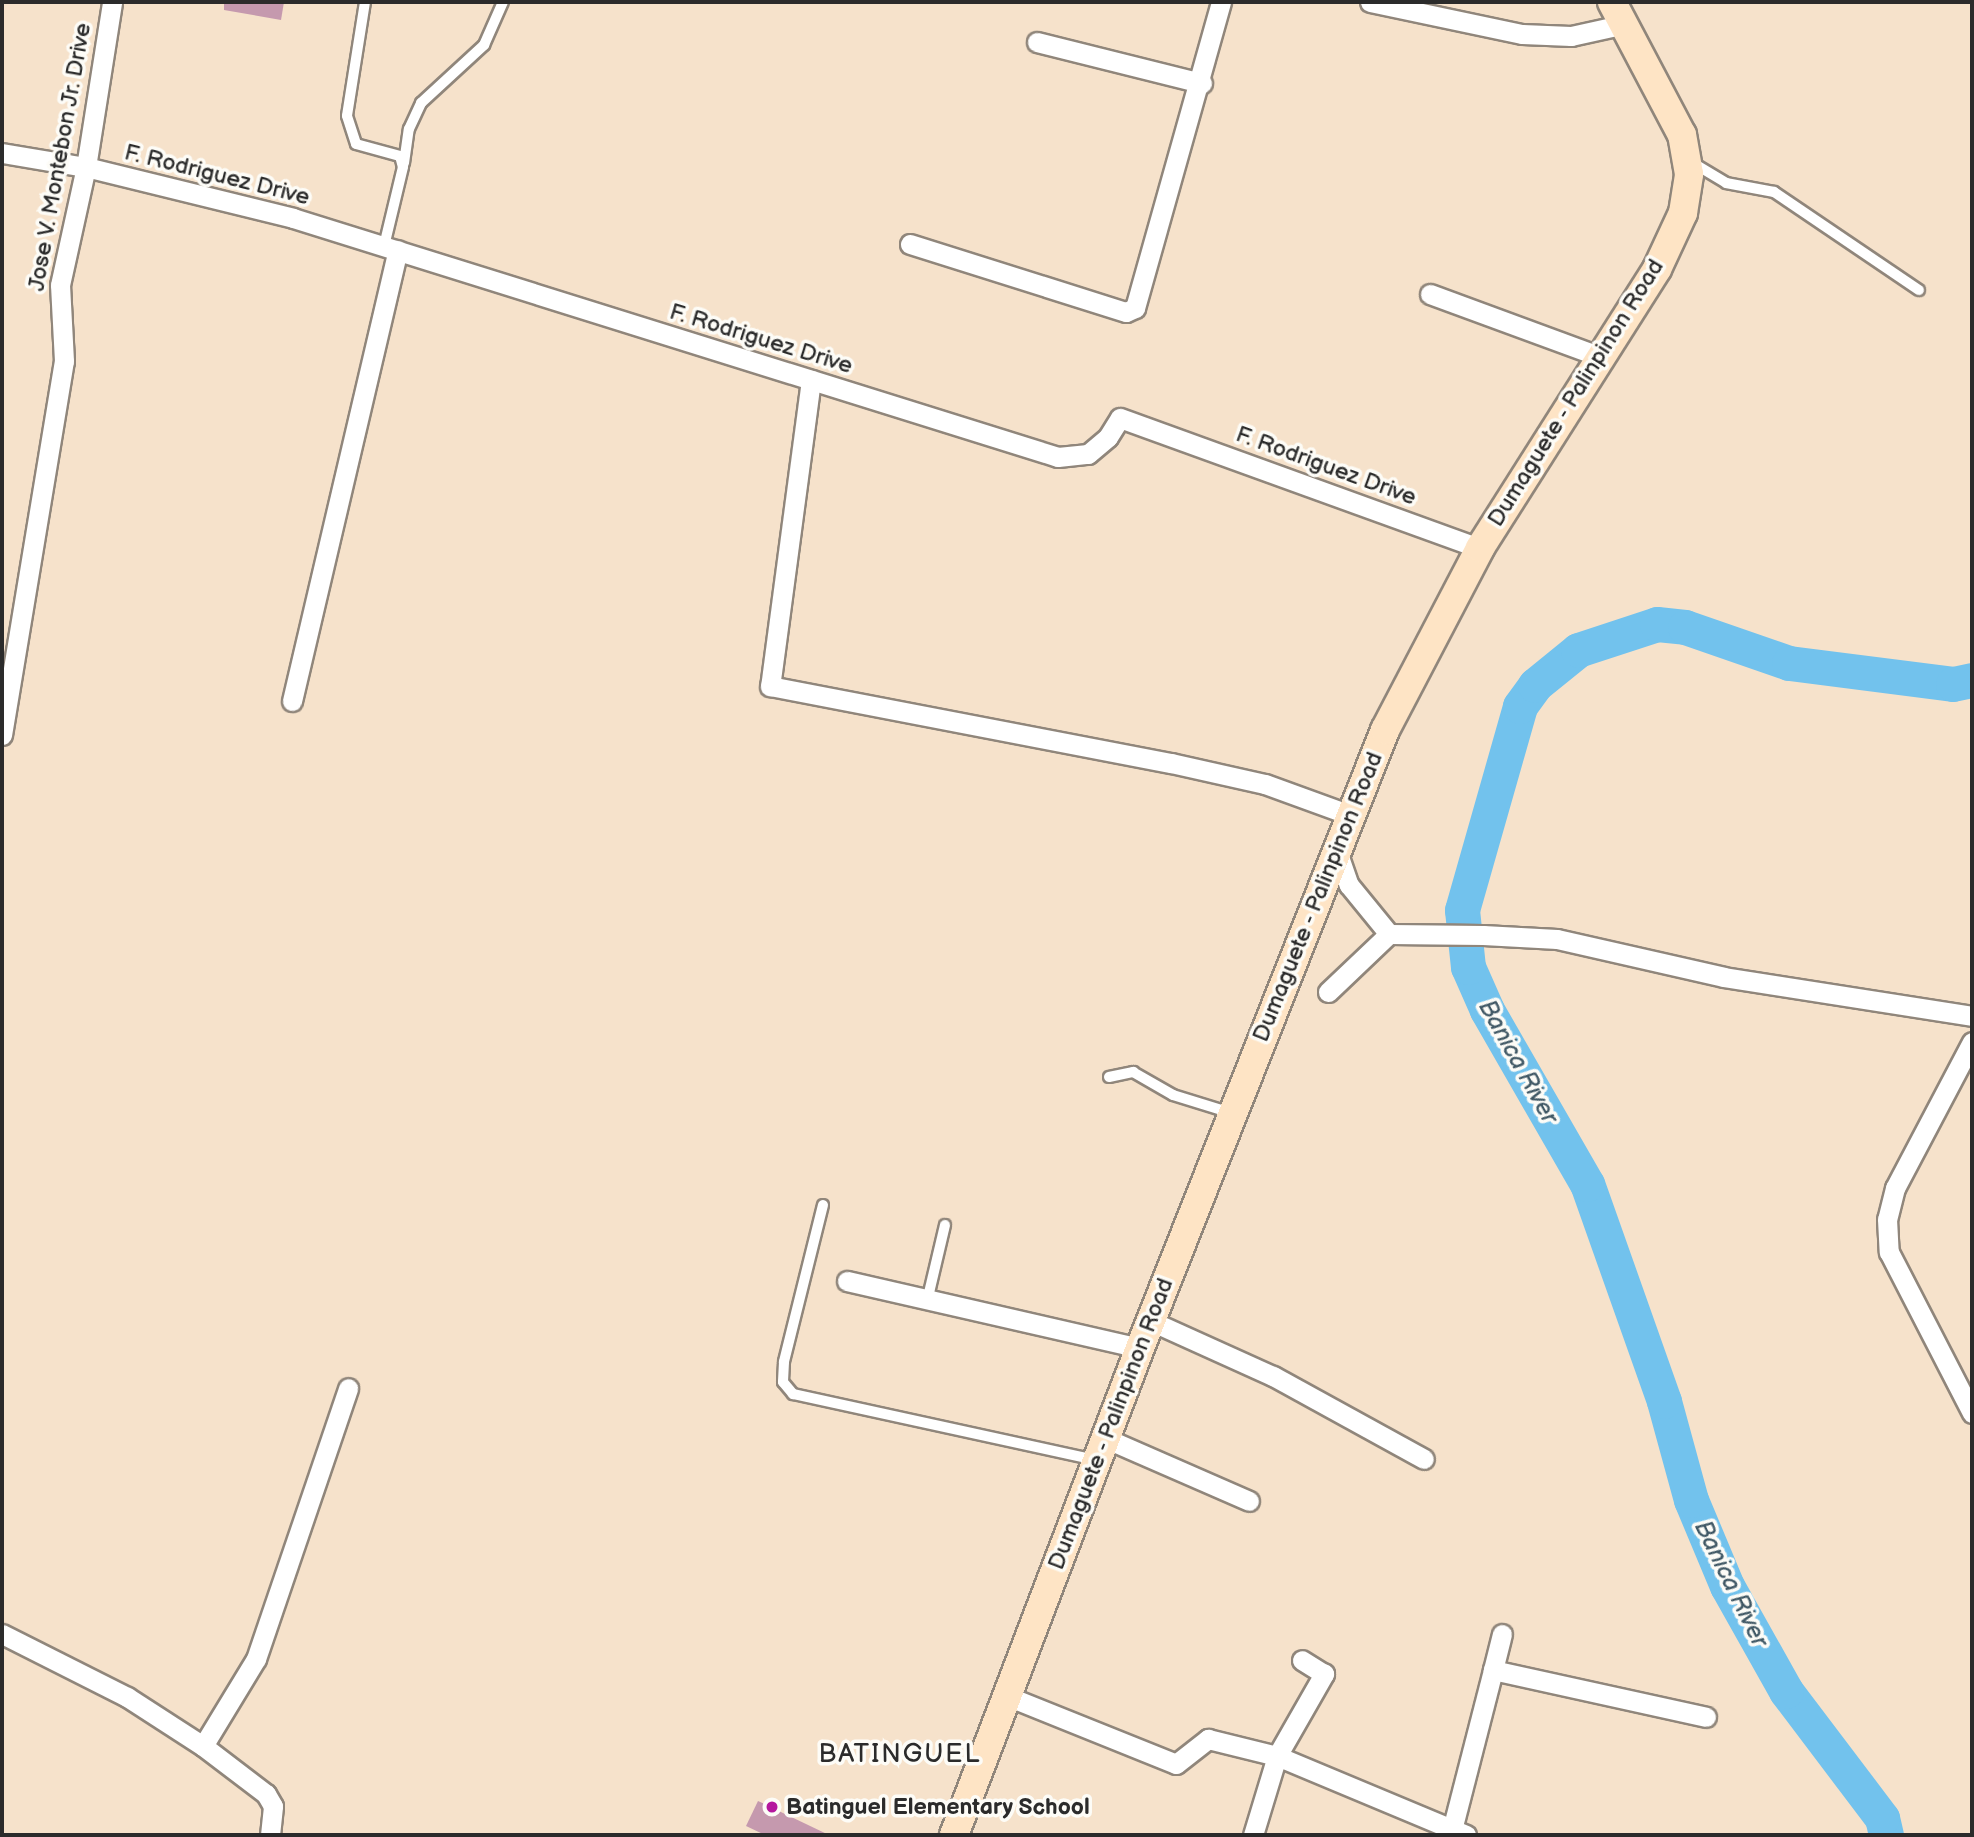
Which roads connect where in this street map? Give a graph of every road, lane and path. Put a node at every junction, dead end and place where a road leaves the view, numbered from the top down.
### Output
1 (112, 2) edge
2 (365, 2) edge
3 (503, 2) edge
4 (1221, 2) edge
5 (1370, 2) edge
6 (1616, 13) edge
7 (1037, 42) dead end
8 (1202, 83) junction
9 (2, 153) edge
10 (1686, 159) junction
11 (86, 167) junction
12 (403, 167) junction
13 (909, 244) dead end
14 (391, 248) junction
15 (1919, 290) dead end
16 (1430, 294) dead end
17 (1601, 357) junction
18 (811, 380) junction
19 (1479, 548) junction
20 (292, 701) dead end
21 (2, 735) edge
22 (1350, 815) junction
23 (1336, 848) junction
24 (1389, 934) junction
25 (1328, 992) dead end
26 (1971, 1014) edge
27 (1972, 1042) edge
28 (1109, 1077) dead end
29 (1232, 1114) junction
30 (823, 1205) dead end
31 (945, 1225) dead end
32 (847, 1280) dead end
33 (928, 1297) junction
34 (1151, 1321) junction
35 (1140, 1348) junction
36 (348, 1388) dead end
37 (1972, 1413) edge
38 (1101, 1449) junction
39 (1424, 1459) dead end
40 (1249, 1501) dead end
41 (2, 1634) edge
42 (1503, 1634) dead end
43 (1302, 1660) dead end
44 (1493, 1670) junction
45 (1007, 1696) junction
46 (1706, 1717) dead end
47 (203, 1746) junction
48 (1277, 1756) junction
49 (1459, 1833) edge
50 (270, 1835) edge
51 (954, 1835) edge
52 (1253, 1835) edge

1 - 11 street, Jose V. Montebon Jr. Drive
2 - 12 lane
3 - 12 lane
4 - 8 street
5 - 6 street
6 - 10 main road, Dumaguete - Palinpinon Road
7 - 8 street
8 - 13 street
9 - 11 street, F. Rodriguez Drive
10 - 15 lane
10 - 17 main road, Dumaguete - Palinpinon Road
11 - 14 street, F. Rodriguez Drive
11 - 21 street, Jose V. Montebon Jr. Drive
12 - 14 lane
14 - 18 street, F. Rodriguez Drive
14 - 20 street
16 - 17 street
17 - 19 main road, Dumaguete - Palinpinon Road
18 - 19 street, F. Rodriguez Drive
18 - 22 street
19 - 22 main road, Dumaguete - Palinpinon Road
22 - 23 main road, Dumaguete - Palinpinon Road
23 - 24 street
23 - 29 main road, Dumaguete - Palinpinon Road
24 - 25 street
24 - 26 street
27 - 37 street
28 - 29 lane
29 - 34 main road, Dumaguete - Palinpinon Road
30 - 38 lane
31 - 33 lane
32 - 33 street
33 - 35 street
34 - 35 main road, Dumaguete - Palinpinon Road
34 - 39 street
35 - 38 main road, Dumaguete - Palinpinon Road
36 - 47 street
38 - 40 street
38 - 45 main road, Dumaguete - Palinpinon Road
41 - 47 street
42 - 44 street
43 - 48 street
44 - 46 street
44 - 49 street
45 - 48 street
45 - 51 main road, Dumaguete - Palinpinon Road
47 - 50 street
48 - 49 street
48 - 52 street

